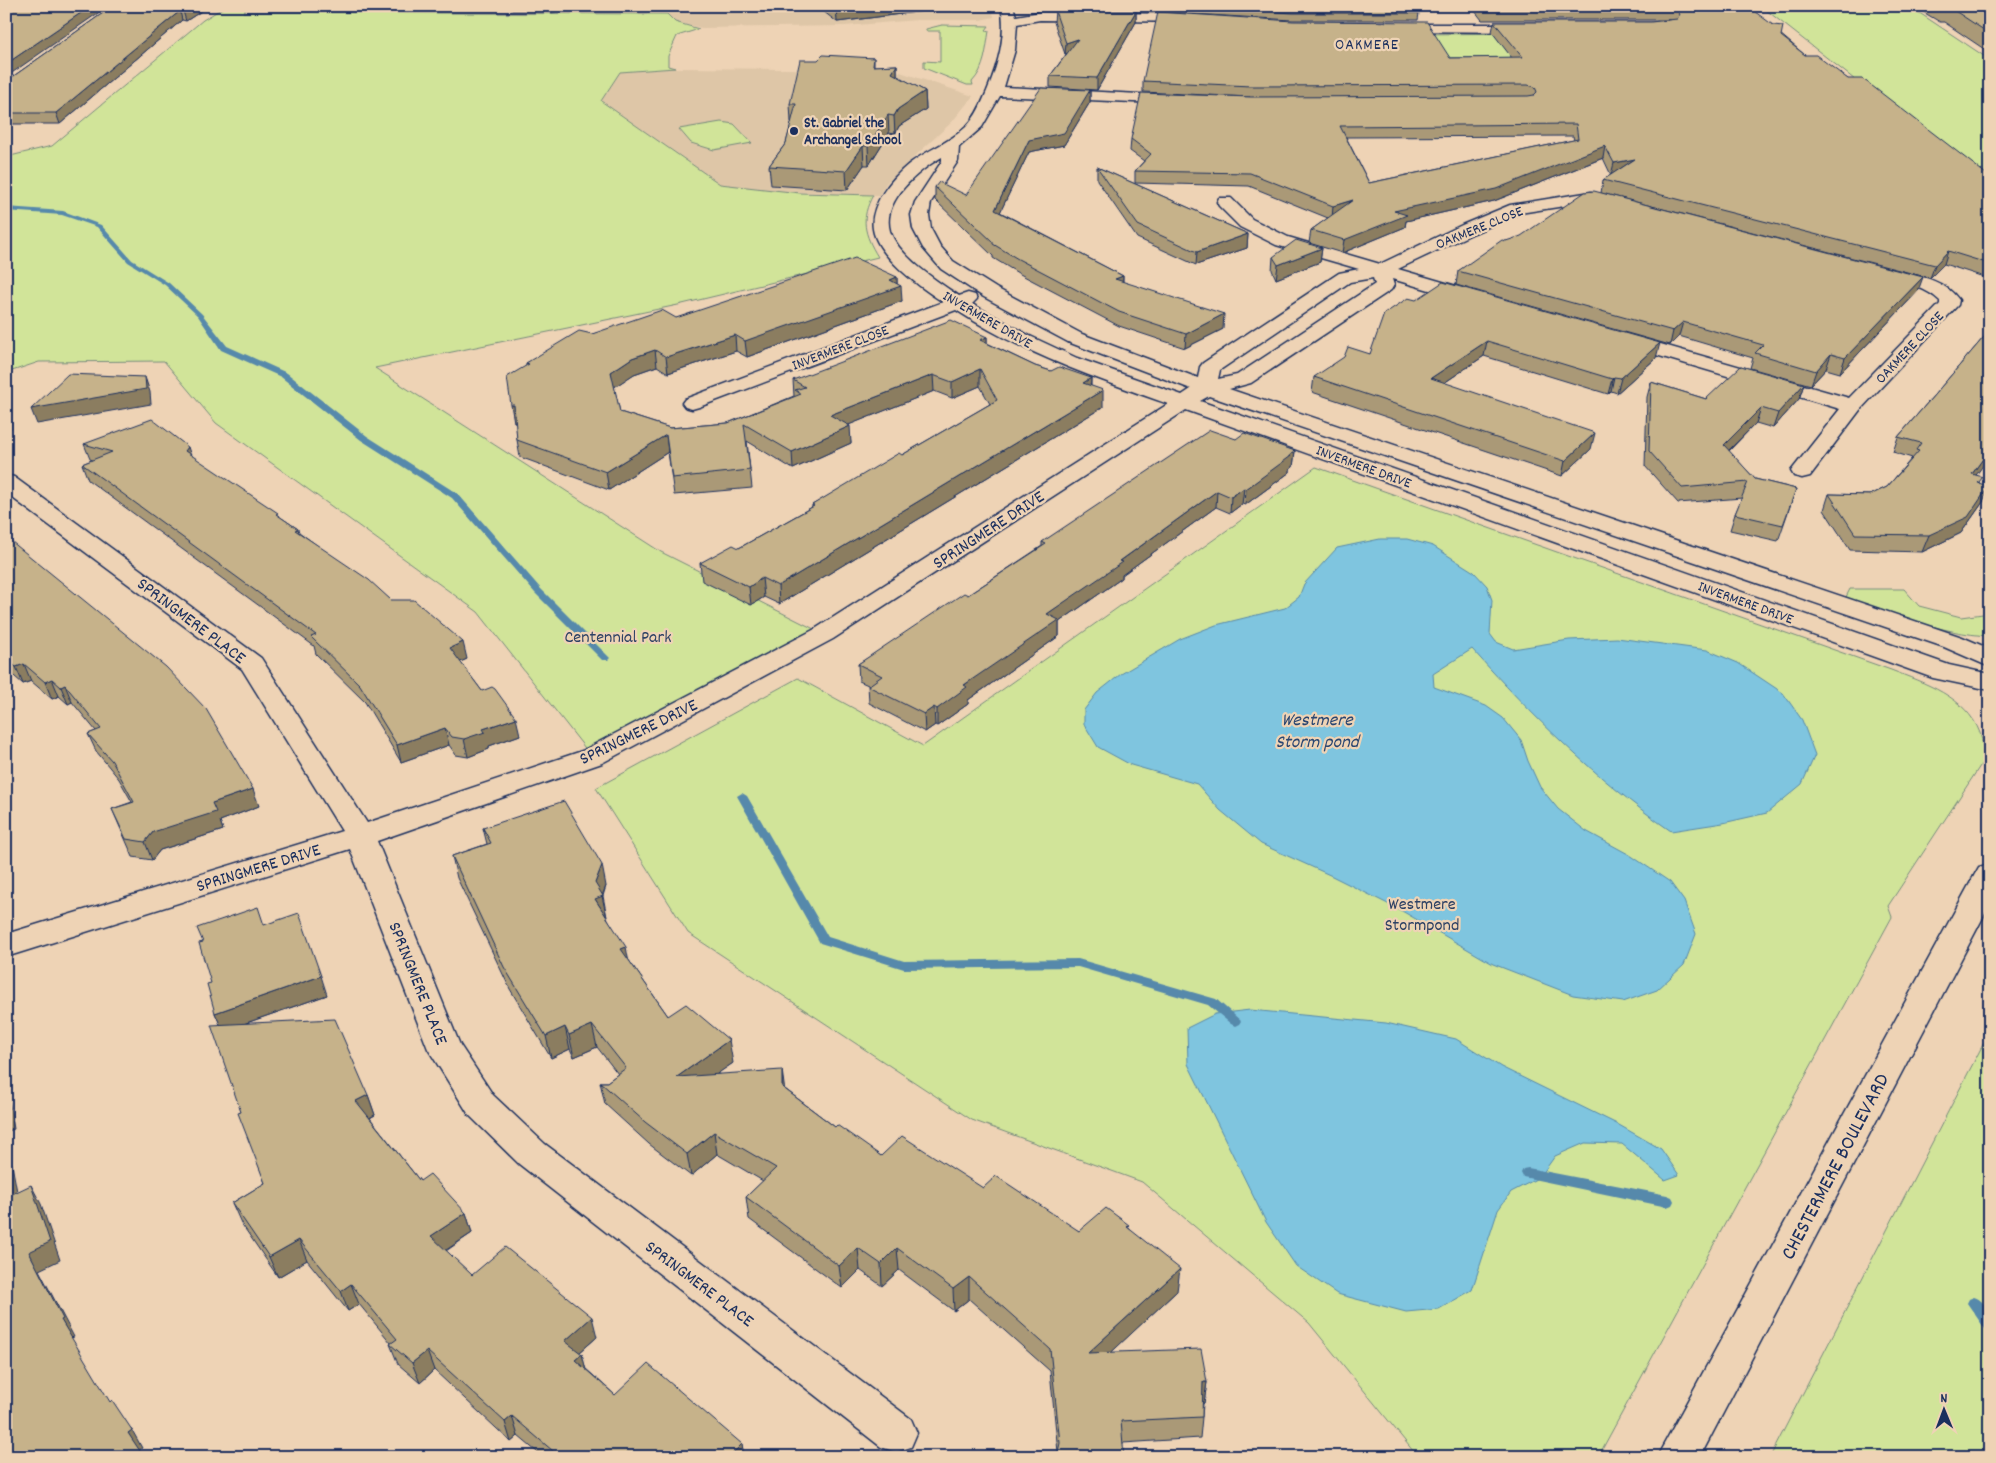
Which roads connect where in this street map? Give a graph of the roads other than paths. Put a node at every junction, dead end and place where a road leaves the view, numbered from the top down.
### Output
1 (1008, 13) edge
2 (1440, 13) dead end
3 (1208, 22) edge
4 (1451, 27) junction
5 (1383, 28) edge
6 (1540, 28) edge
7 (994, 91) junction
8 (1193, 100) edge
9 (951, 146) junction
10 (1225, 202) dead end
11 (1629, 208) edge
12 (1869, 270) edge
13 (1380, 271) junction
14 (989, 292) junction
15 (1483, 300) edge
16 (957, 303) junction
17 (1606, 335) edge
18 (1207, 388) junction
19 (1184, 402) junction
20 (692, 403) dead end
21 (1854, 406) junction
22 (1802, 471) dead end
23 (6, 482) edge
24 (1990, 659) edge
25 (1990, 682) edge
26 (360, 836) junction
27 (1990, 874) edge
28 (6, 946) edge
29 (896, 1433) dead end
30 (1678, 1457) edge

1 - 3 street
1 - 7 street, INVERMERE DRIVE
2 - 4 street
4 - 5 street
4 - 6 street
7 - 8 street
7 - 9 street, INVERMERE DRIVE
9 - 14 street, INVERMERE DRIVE
9 - 16 street, INVERMERE DRIVE
10 - 13 street
11 - 13 street, OAKMERE CLOSE
12 - 21 street, OAKMERE CLOSE
13 - 15 street, OAKMERE CLOSE
13 - 18 street, OAKMERE CLOSE
13 - 18 street
14 - 16 street, INVERMERE CLOSE
14 - 18 street, INVERMERE DRIVE
16 - 19 street, INVERMERE DRIVE
16 - 20 street, INVERMERE CLOSE
17 - 21 street
18 - 19 street, SPRINGMERE DRIVE
18 - 24 street, INVERMERE DRIVE
19 - 25 street, INVERMERE DRIVE
19 - 26 street, SPRINGMERE DRIVE
21 - 22 street
23 - 26 street, SPRINGMERE PLACE
26 - 28 street, SPRINGMERE DRIVE
26 - 29 street, SPRINGMERE PLACE
27 - 30 street, CHESTERMERE BOULEVARD

